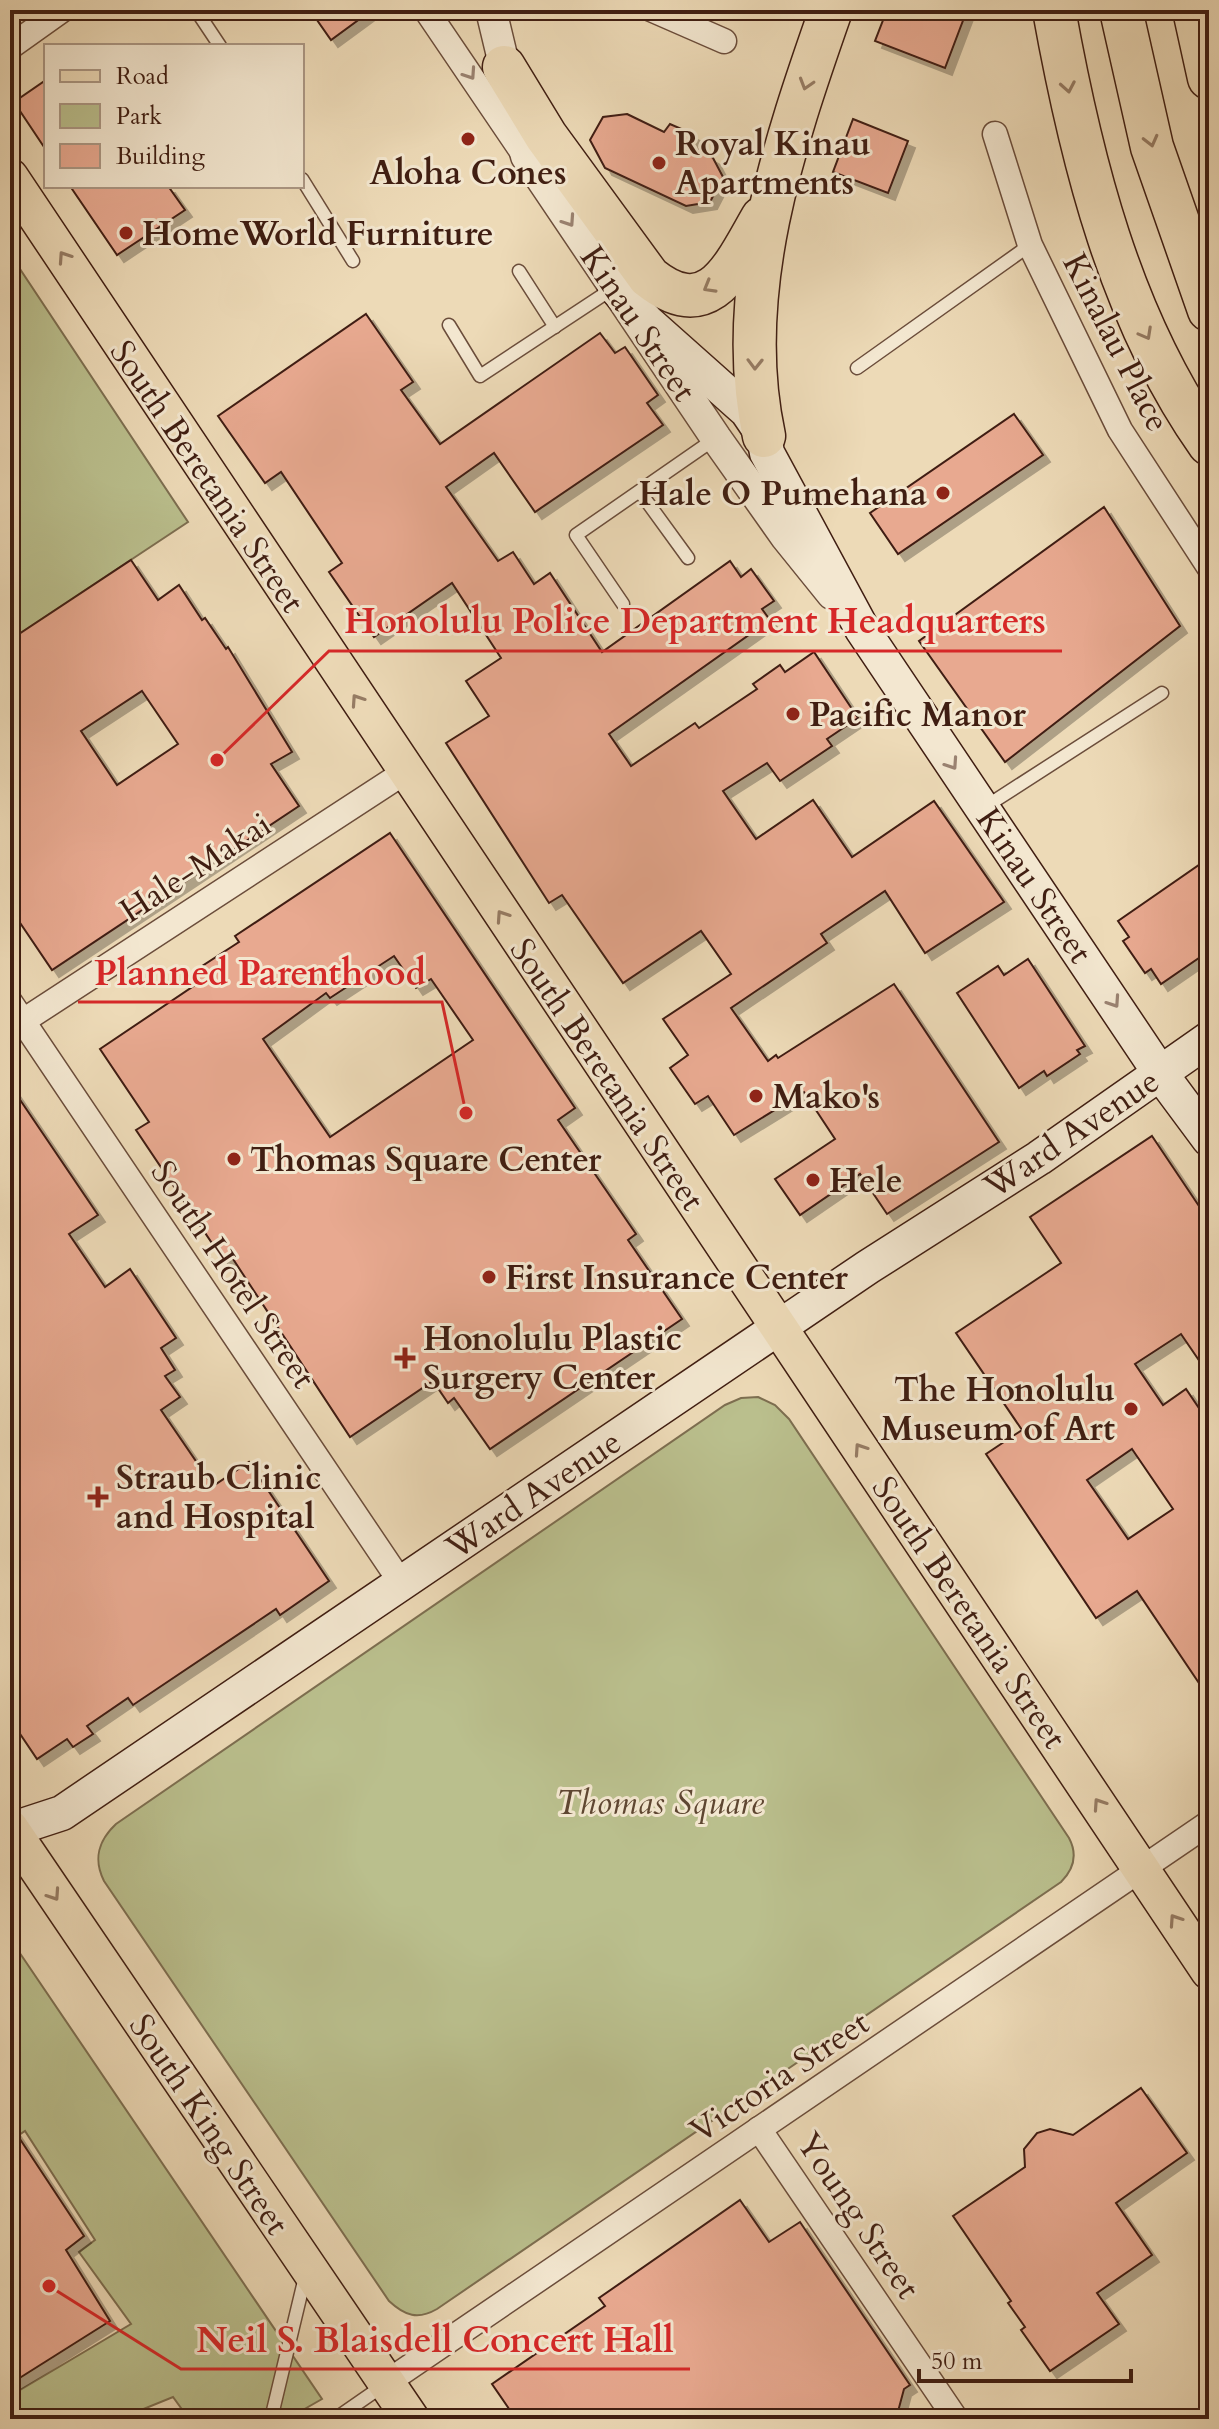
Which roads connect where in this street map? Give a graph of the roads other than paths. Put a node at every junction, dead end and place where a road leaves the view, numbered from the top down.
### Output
1 (62, 10) edge
2 (196, 10) edge
3 (426, 10) edge
4 (491, 10) edge
5 (653, 10) edge
6 (831, 10) edge
7 (1054, 10) edge
8 (1121, 10) edge
9 (1194, 10) edge
10 (724, 41) dead end
11 (219, 44) edge
12 (10, 47) edge
13 (504, 67) junction
14 (1209, 78) edge
15 (995, 134) dead end
16 (526, 156) junction
17 (10, 177) edge
18 (304, 182) edge
19 (770, 203) junction
20 (1030, 245) junction
21 (353, 261) dead end
22 (519, 271) dead end
23 (615, 287) junction
24 (1209, 310) edge
25 (449, 325) dead end
26 (555, 327) junction
27 (857, 368) dead end
28 (764, 436) junction
29 (716, 438) junction
30 (1209, 444) edge
31 (640, 492) junction
32 (688, 558) dead end
33 (1209, 567) edge
34 (623, 604) dead end
35 (862, 629) junction
36 (1162, 693) dead end
37 (405, 772) junction
38 (983, 808) junction
39 (16, 1011) edge
40 (1209, 1039) edge
41 (1160, 1073) junction
42 (1209, 1139) edge
43 (779, 1328) junction
44 (402, 1584) junction
45 (1209, 1823) edge
46 (10, 1829) edge
47 (1142, 1869) junction
48 (1209, 1971) edge
49 (759, 2129) junction
50 (308, 2266) junction
51 (386, 2383) junction
52 (339, 2416) edge
53 (271, 2419) edge
54 (329, 2419) edge
55 (411, 2419) edge
56 (956, 2419) edge

1 - 12 street
2 - 11 lane
3 -> 16 street, Kinau Street
4 - 13 street
5 - 10 street
6 -> 19 highway
7 -> 30 highway
8 -> 24 highway
9 - 14 highway
13 - 16 street
19 -> 13 highway
15 - 20 street, Kinalau Place
16 -> 23 street, Kinau Street
37 -> 17 main road, South Beretania Street
18 - 21 lane
19 -> 28 highway
20 - 27 lane
20 - 33 street, Kinalau Place
22 - 26 lane
23 - 26 lane
23 - 28 main road, Kinau Street
23 - 29 street, Kinau Street
25 - 26 lane
28 - 35 main road, Kinau Street
29 - 31 lane
29 - 35 street, Kinau Street
31 - 32 lane
31 - 34 lane
35 -> 38 main road, Kinau Street
36 - 38 lane
37 - 39 street, Hale-Makai
43 -> 37 main road, South Beretania Street
38 -> 41 main road, Kinau Street
39 - 44 street, South Hotel Street
40 - 41 main road, Ward Avenue
41 - 42 main road, Kinau Street
41 - 43 main road, Ward Avenue
43 - 44 main road, Ward Avenue
47 -> 43 main road, South Beretania Street
44 - 46 main road, Ward Avenue
45 - 47 street, Victoria Street
46 -> 50 main road, South King Street
48 -> 47 main road, South Beretania Street
47 - 49 street, Victoria Street
49 - 51 street, Victoria Street
49 - 56 street, Young Street
50 - 51 main road, South King Street
50 - 53 lane
51 - 52 lane
51 - 55 main road, South King Street
52 - 54 lane

